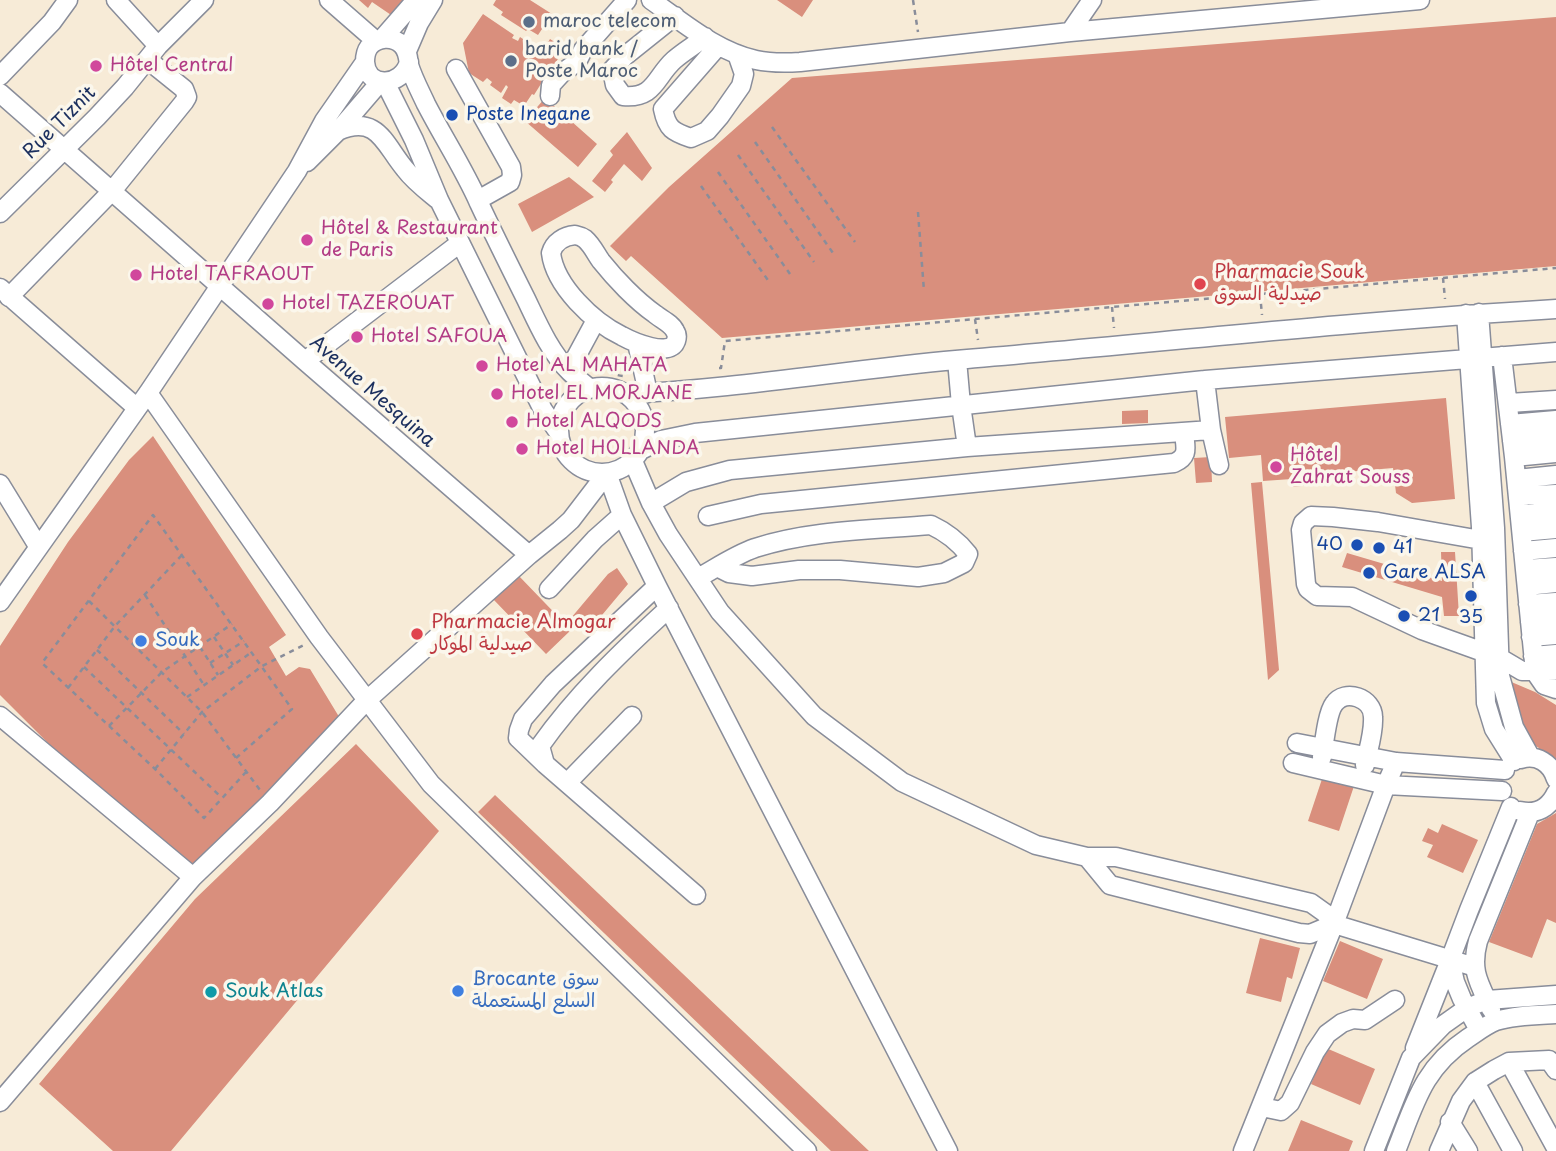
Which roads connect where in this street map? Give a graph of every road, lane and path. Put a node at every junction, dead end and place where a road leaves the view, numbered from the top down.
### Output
1 (68, 0) edge
2 (116, 0) edge
3 (204, 0) edge
4 (329, 0) edge
5 (416, 0) edge
6 (433, 0) edge
7 (627, 0) edge
8 (651, 0) edge
9 (913, 0) edge
10 (1092, 0) edge
11 (1420, 0) edge
12 (674, 16) junction
13 (1070, 32) junction
14 (379, 40) junction
15 (711, 41) junction
16 (921, 49) junction
17 (153, 53) junction
18 (737, 54) junction
19 (408, 57) junction
20 (365, 62) junction
21 (456, 69) dead end
22 (0, 75) edge
23 (383, 82) junction
24 (0, 93) edge
25 (550, 96) dead end
26 (772, 127) dead end
27 (338, 131) junction
28 (754, 142) dead end
29 (65, 150) junction
30 (738, 155) dead end
31 (297, 171) junction
32 (718, 172) dead end
33 (701, 186) dead end
34 (112, 191) junction
35 (439, 200) junction
36 (478, 200) junction
37 (918, 212) dead end
38 (0, 213) edge
39 (855, 242) dead end
40 (460, 243) junction
41 (833, 253) dead end
42 (814, 262) dead end
43 (1556, 268) edge
44 (790, 274) dead end
45 (1443, 278) junction
46 (770, 283) dead end
47 (219, 285) junction
48 (924, 291) dead end
49 (5, 292) edge
50 (1259, 294) junction
51 (1112, 307) junction
52 (1556, 309) edge
53 (1472, 314) junction
54 (1447, 316) junction
55 (596, 320) junction
56 (1264, 332) junction
57 (638, 343) junction
58 (1115, 346) junction
59 (1556, 352) edge
60 (1502, 356) junction
61 (1476, 358) junction
62 (957, 360) junction
63 (304, 361) junction
64 (710, 369) dead end
65 (569, 370) junction
66 (1205, 380) junction
67 (590, 389) junction
68 (148, 393) junction
69 (648, 393) junction
70 (625, 394) junction
71 (1556, 400) edge
72 (1508, 403) junction
73 (961, 405) junction
74 (137, 408) junction
75 (1556, 420) edge
76 (1211, 430) junction
77 (1184, 432) junction
78 (559, 433) junction
79 (1556, 437) edge
80 (1512, 441) junction
81 (967, 447) junction
82 (1556, 453) edge
83 (637, 456) junction
84 (1219, 465) dead end
85 (607, 473) junction
86 (1556, 475) edge
87 (0, 484) edge
88 (1518, 488) junction
89 (1556, 494) edge
90 (651, 503) junction
91 (1556, 512) edge
92 (622, 515) junction
93 (708, 516) dead end
94 (1521, 523) junction
95 (1556, 529) edge
96 (1485, 532) junction
97 (38, 546) junction
98 (1556, 548) edge
99 (1523, 551) junction
100 (182, 555) junction
101 (529, 555) junction
102 (1556, 567) edge
103 (717, 568) junction
104 (698, 578) junction
105 (1556, 583) edge
106 (657, 586) junction
107 (549, 589) dead end
108 (145, 595) junction
109 (89, 601) junction
110 (0, 602) edge
111 (1556, 602) edge
112 (669, 608) junction
113 (1556, 620) edge
114 (1530, 621) junction
115 (232, 624) junction
116 (115, 626) junction
117 (1556, 635) edge
118 (214, 636) junction
119 (319, 637) junction
120 (244, 640) junction
121 (200, 647) junction
122 (97, 650) junction
123 (252, 652) junction
124 (225, 653) junction
125 (1556, 654) edge
126 (1492, 656) junction
127 (185, 657) junction
128 (210, 663) junction
129 (233, 665) junction
130 (262, 666) junction
131 (84, 667) junction
132 (1556, 670) edge
133 (162, 673) junction
134 (218, 675) junction
135 (204, 685) junction
136 (68, 688) junction
137 (1556, 689) edge
138 (140, 693) junction
139 (187, 697) junction
140 (366, 701) junction
141 (127, 708) junction
142 (202, 712) junction
143 (0, 716) edge
144 (632, 716) dead end
145 (109, 726) junction
146 (184, 734) junction
147 (1297, 743) dead end
148 (1324, 748) junction
149 (172, 749) junction
150 (1367, 756) junction
151 (236, 758) junction
152 (1396, 762) junction
153 (1516, 762) junction
154 (1293, 763) dead end
155 (545, 764) junction
156 (155, 769) junction
157 (1320, 770) junction
158 (246, 772) junction
159 (1363, 779) junction
160 (1556, 779) edge
161 (567, 783) junction
162 (1386, 785) junction
163 (222, 798) junction
164 (1555, 798) edge
165 (1507, 799) junction
166 (270, 803) junction
167 (1530, 813) junction
168 (1087, 858) junction
169 (192, 877) junction
170 (696, 895) dead end
171 (1334, 924) junction
172 (1450, 960) junction
173 (1475, 967) junction
174 (1556, 995) edge
175 (1395, 1000) dead end
176 (1486, 1000) junction
177 (1467, 1008) junction
178 (1556, 1014) edge
179 (1496, 1021) junction
180 (1479, 1030) junction
181 (1411, 1058) junction
182 (1509, 1062) junction
183 (1556, 1070) edge
184 (1475, 1082) junction
185 (0, 1102) edge
186 (1262, 1107) junction
187 (1450, 1122) junction
188 (1556, 1148) edge
189 (807, 1151) edge
190 (948, 1151) edge
191 (1243, 1151) edge
192 (1374, 1151) edge
193 (1396, 1151) edge
194 (1439, 1151) edge
195 (1468, 1151) edge
196 (1513, 1151) edge

1 - 22 street
2 - 17 street
3 - 17 street, Rue Tiznit
4 - 14 street
5 - 14 street
6 - 19 street
7 - 25 street
8 - 12 street
9 - 16 path
10 - 13 street
11 - 13 street
12 - 15 street
12 - 15 street
13 - 16 street
14 - 19 street
14 - 20 street
15 - 18 street
15 - 18 street
16 - 18 street
17 - 29 street, Rue Tiznit
17 - 34 street
19 - 23 street
19 - 36 street
20 - 23 street
20 - 31 street
21 - 36 street
23 - 27 street
23 - 35 street
24 - 29 street, Avenue Mesquina
26 - 39 path
27 - 31 street
27 - 35 street
28 - 41 path
29 - 34 street, Avenue Mesquina
29 - 38 street, Rue Tiznit
30 - 42 path
31 - 47 street
32 - 44 path
33 - 46 path
34 - 47 street, Avenue Mesquina
34 - 49 street
35 - 40 street
36 - 65 street
37 - 48 path
40 - 63 street
40 - 78 street
43 - 45 path
45 - 50 path
45 - 54 path
47 - 63 street, Avenue Mesquina
47 - 68 street
49 - 74 street
50 - 51 path
50 - 56 path
51 - 58 path
51 - 64 path
52 - 53 street
53 - 54 street
53 - 61 street
54 - 56 street
55 - 57 street
55 - 57 street
55 - 65 street
56 - 58 street
57 - 69 street
58 - 62 street
59 - 60 street
60 - 61 street
60 - 72 street
61 - 66 street
61 - 96 street
62 - 69 street
62 - 73 street
63 - 101 street, Avenue Mesquina
65 - 67 street
66 - 73 street
66 - 76 street
67 - 70 street
67 - 78 street
68 - 74 street
68 - 119 street
69 - 70 street
70 - 83 street
71 - 72 street
72 - 80 street
73 - 81 street
73 - 83 street
74 - 97 street
75 - 80 street
76 - 77 street
76 - 84 street
77 - 81 street
77 - 93 street
78 - 85 street
79 - 80 street
80 - 82 street
80 - 88 street
81 - 90 street
83 - 85 street
83 - 90 street
85 - 92 street
85 - 101 street
86 - 88 street
87 - 97 street
88 - 89 street
88 - 94 street
90 - 104 street
91 - 94 street
92 - 106 street
92 - 107 street
94 - 95 street
94 - 99 street
96 - 126 street
96 - 126 street
97 - 110 street
98 - 99 street
99 - 114 street
100 - 108 path
100 - 109 path
100 - 115 path
101 - 140 street
102 - 114 street
103 - 103 street
103 - 104 street
104 - 168 street
105 - 114 street
106 - 112 street
106 - 155 street
108 - 116 path
108 - 127 path
109 - 116 path
109 - 136 path
111 - 114 street
112 - 155 street
112 - 190 street
113 - 114 street
114 - 117 street
114 - 125 street
114 - 126 street
114 - 132 street
114 - 137 street
115 - 118 path
115 - 120 path
116 - 122 path
116 - 133 path
118 - 121 path
118 - 124 path
119 - 130 path
119 - 140 street
120 - 123 path
120 - 124 path
121 - 127 path
121 - 128 path
122 - 131 path
122 - 138 path
123 - 129 path
123 - 130 path
124 - 128 path
124 - 129 path
126 - 153 street
127 - 133 path
127 - 135 path
128 - 134 path
129 - 134 path
130 - 142 path
130 - 151 path
131 - 136 path
131 - 141 path
133 - 138 path
133 - 139 path
134 - 135 path
135 - 139 path
136 - 145 path
138 - 141 path
138 - 146 path
139 - 142 path
140 - 166 street
140 - 189 street
141 - 145 path
141 - 149 path
142 - 146 path
142 - 151 path
143 - 169 street
144 - 161 street
145 - 156 path
146 - 149 path
147 - 148 street
148 - 150 street
148 - 150 street
148 - 157 street
149 - 156 path
149 - 163 path
150 - 152 street
150 - 159 street
151 - 158 path
152 - 153 street
152 - 162 street
153 - 160 street
153 - 165 street
154 - 157 street
155 - 161 street
156 - 163 path
157 - 159 street
158 - 163 path
158 - 166 path
159 - 162 street
161 - 170 street
162 - 165 street
162 - 171 street
164 - 167 street
165 - 167 street
165 - 172 street
166 - 169 street
167 - 173 street
168 - 171 street
168 - 171 street
169 - 185 street
171 - 172 street
171 - 186 street
172 - 173 street
172 - 177 street
172 - 181 street
173 - 176 street
174 - 176 street
175 - 186 street
176 - 177 street
176 - 179 street
177 - 180 street
177 - 181 street
178 - 179 street
179 - 180 street
180 - 193 street
181 - 192 street
182 - 183 street
182 - 184 street
182 - 188 street
184 - 187 street
184 - 196 street
186 - 191 street
187 - 194 street
187 - 195 street

